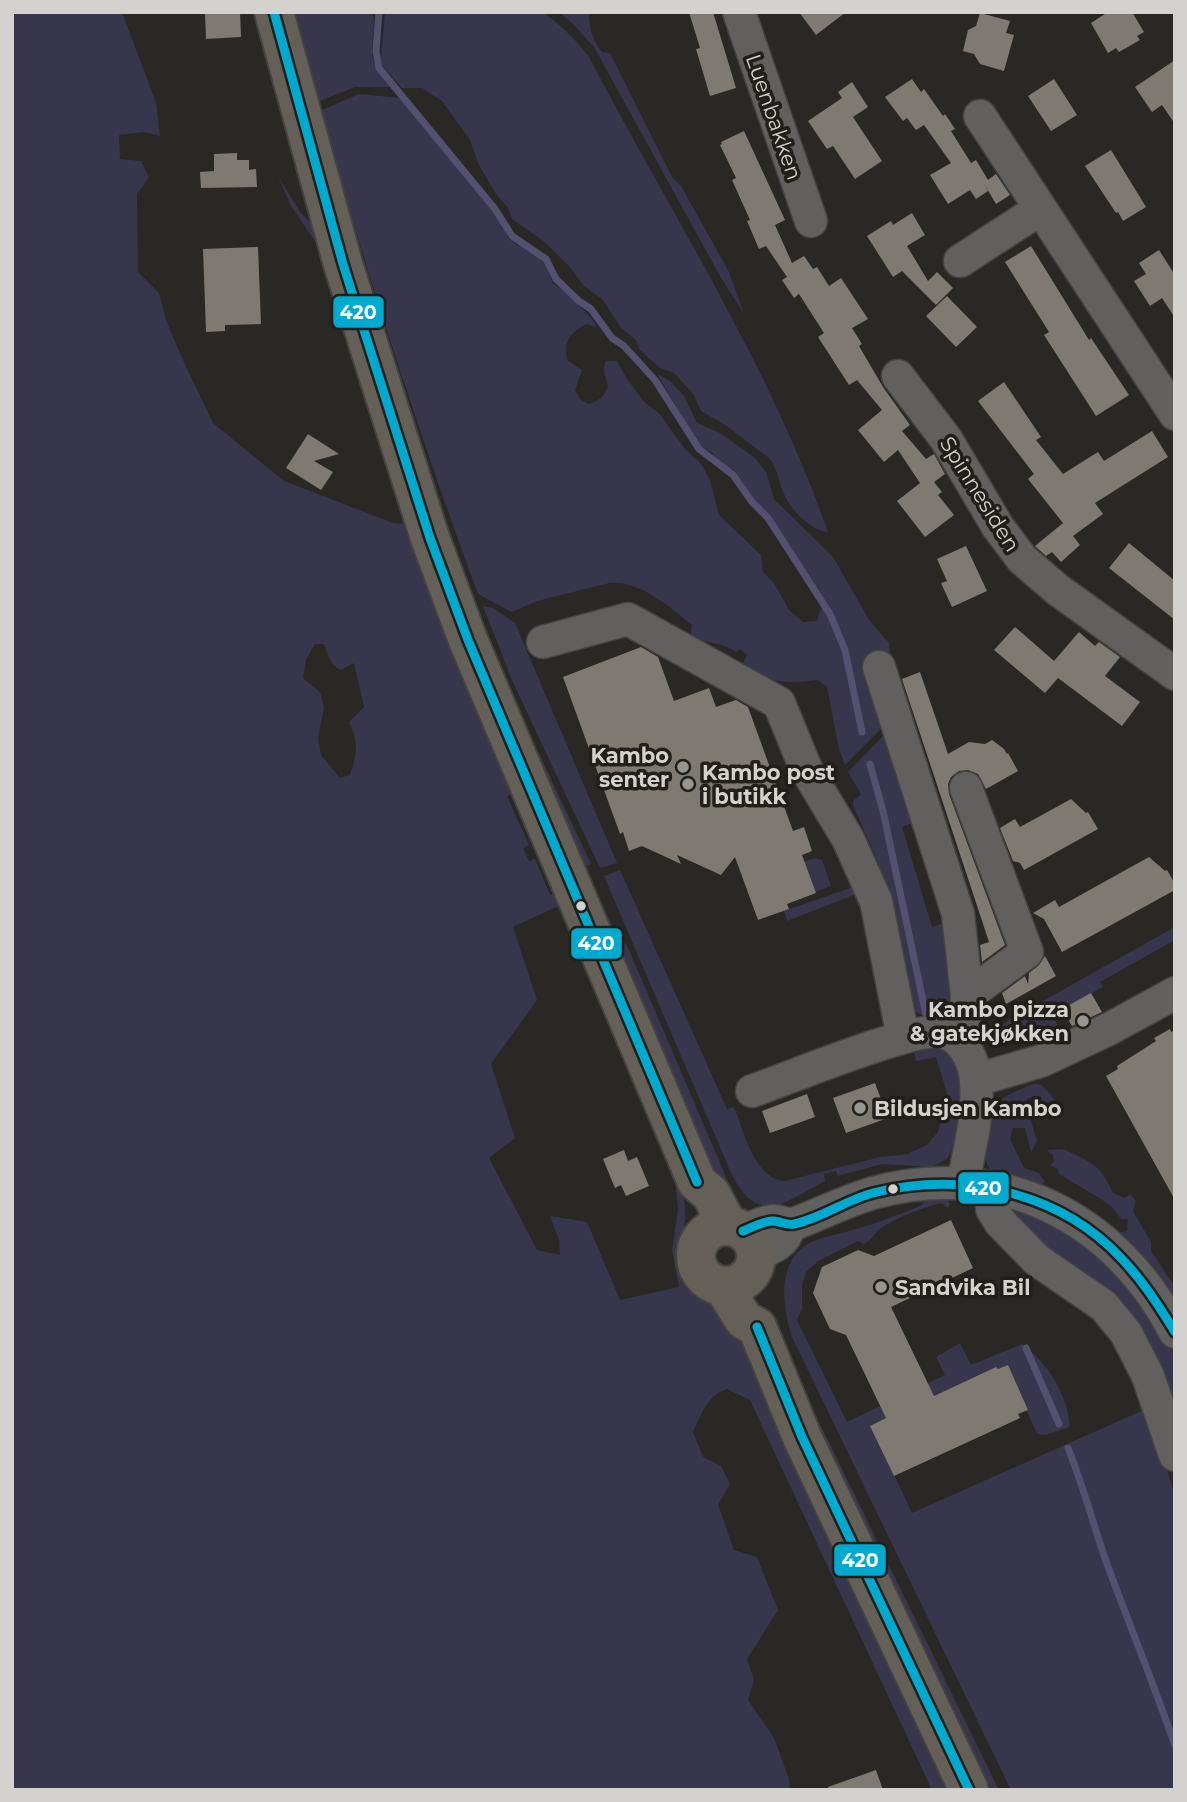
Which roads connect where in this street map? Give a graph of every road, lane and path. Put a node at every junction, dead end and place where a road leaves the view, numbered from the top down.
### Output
1 (274, 12) edge
2 (739, 12) edge
3 (980, 116) dead end
4 (1040, 209) junction
5 (811, 221) dead end
6 (960, 261) dead end
7 (898, 376) dead end
8 (1175, 414) edge
9 (543, 642) dead end
10 (879, 667) dead end
11 (1175, 674) edge
12 (966, 788) dead end
13 (1175, 993) edge
14 (967, 996) junction
15 (903, 1037) junction
16 (962, 1043) junction
17 (976, 1080) junction
18 (752, 1091) dead end
19 (978, 1186) junction
20 (734, 1251) junction
21 (1175, 1332) edge
22 (1175, 1455) edge
23 (969, 1790) edge

1 - 20 main road
2 - 5 street, Luenbakken
3 - 4 street
4 - 6 street
4 - 8 street
7 - 11 street, Spinnesiden
9 - 15 street
10 - 14 street
12 - 14 street
13 - 17 street
14 - 16 street
15 - 16 street
15 - 18 street
16 - 17 street
17 - 19 street
19 - 20 street
19 - 21 street
19 - 22 street
20 - 23 main road

